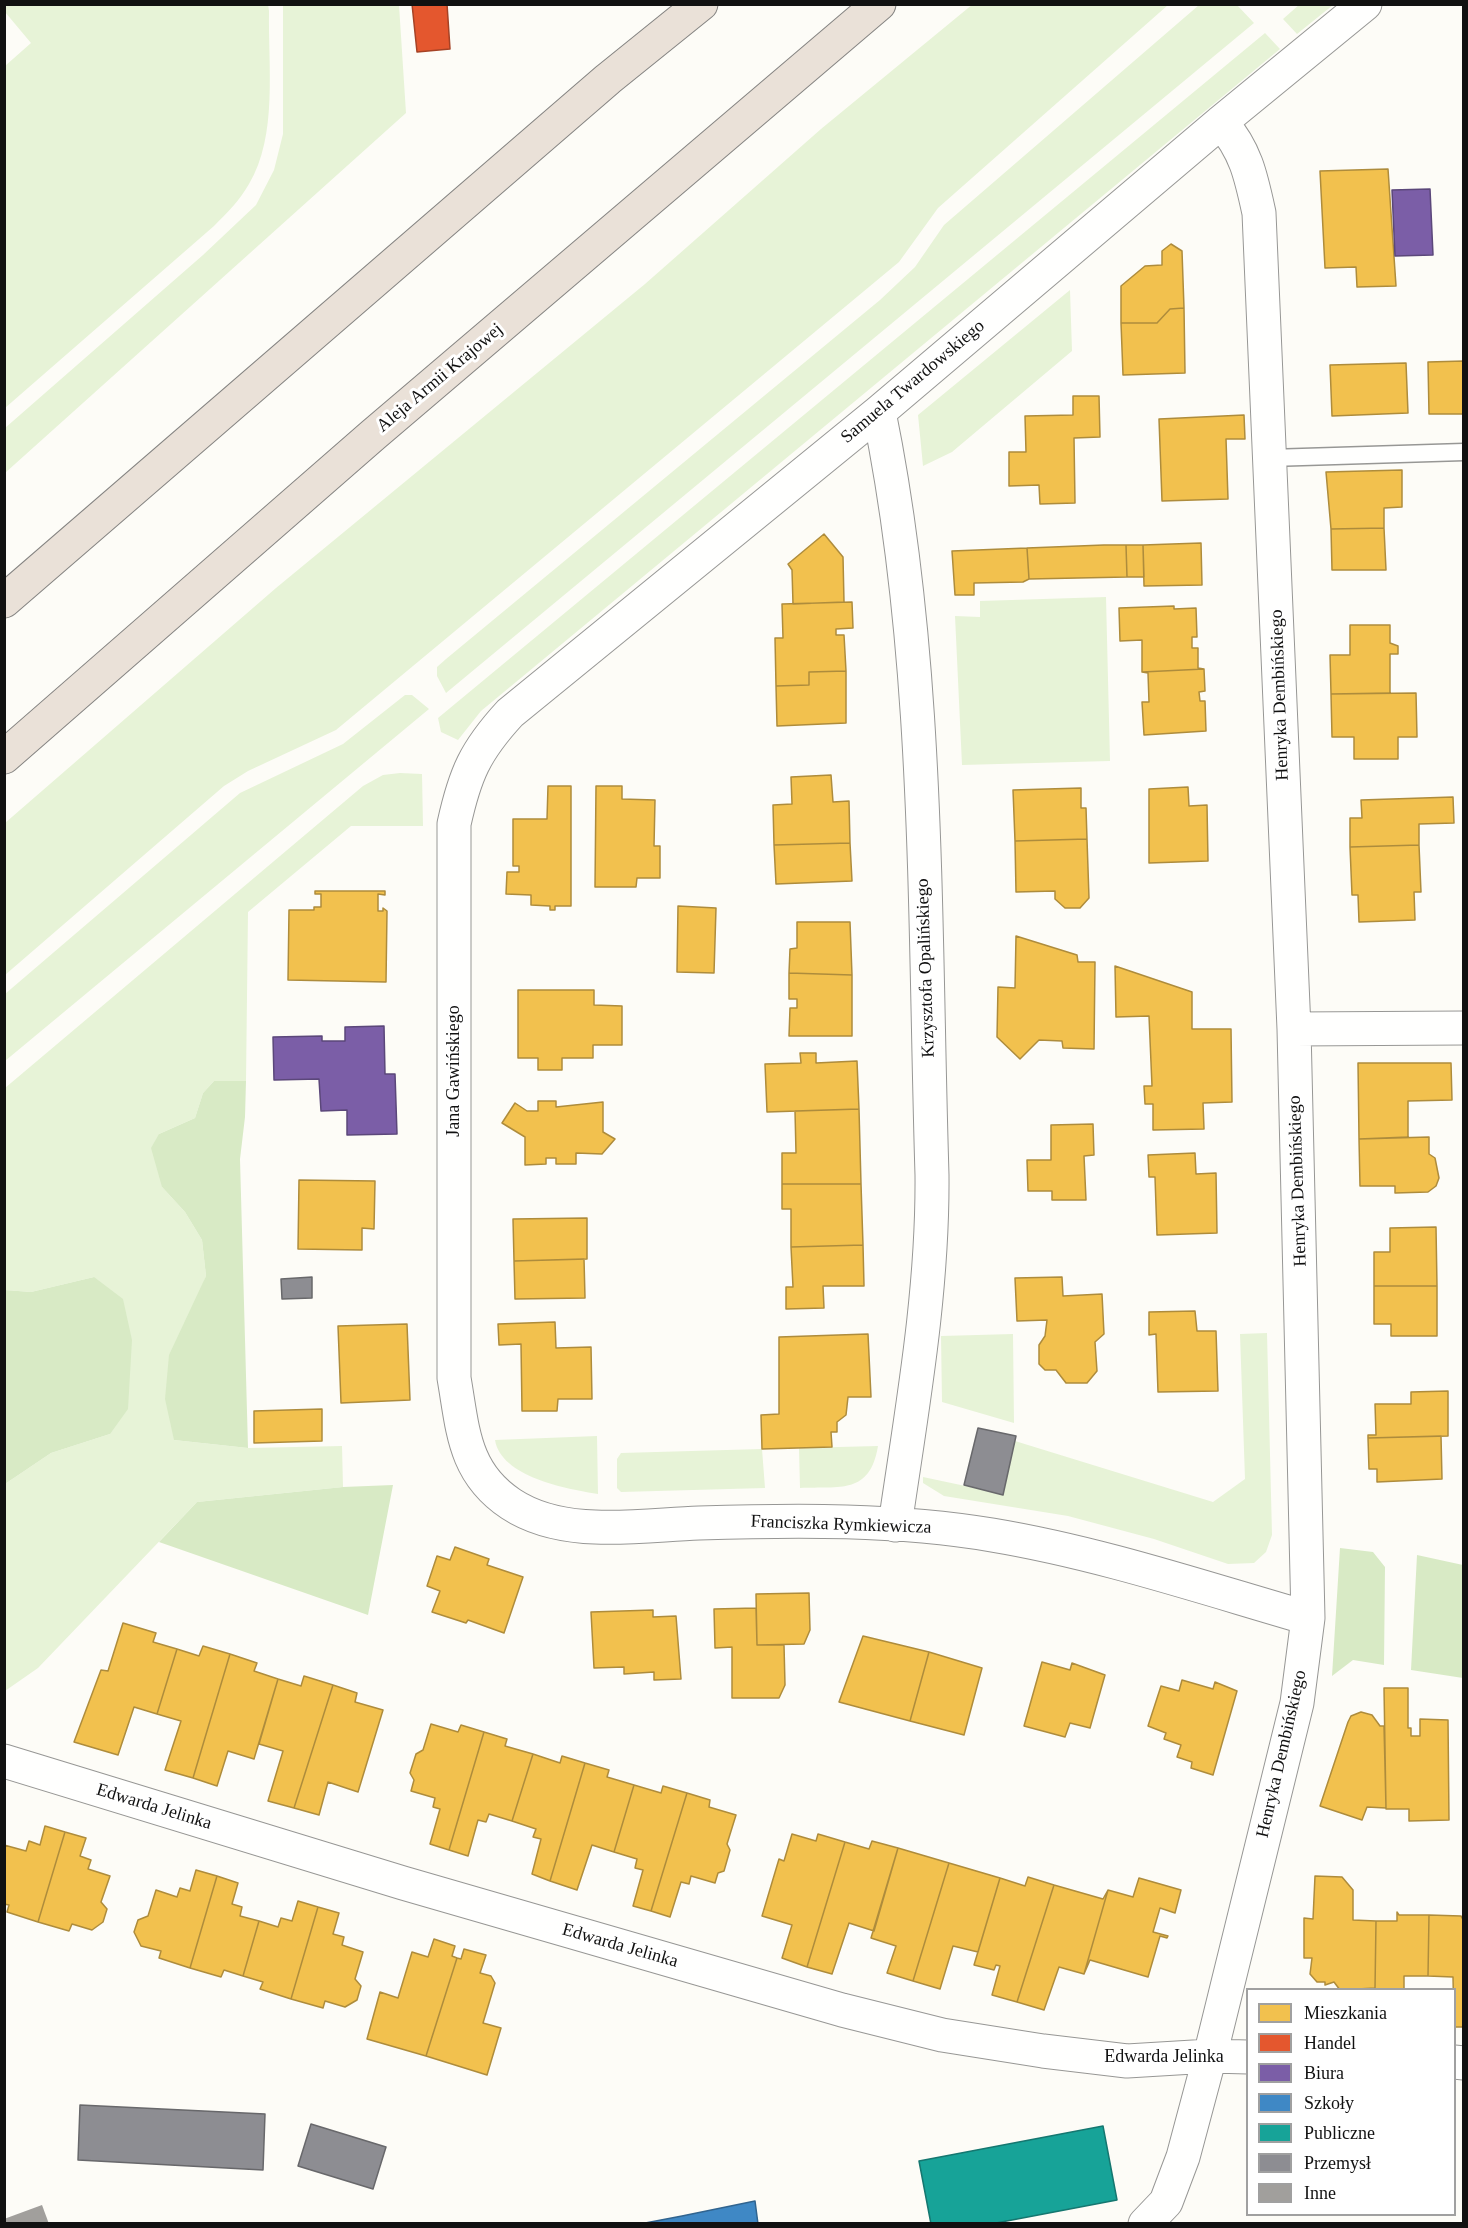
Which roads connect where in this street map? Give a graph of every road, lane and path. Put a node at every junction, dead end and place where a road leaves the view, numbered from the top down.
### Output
1 (700, 4) edge
2 (879, 4) edge
3 (1365, 4) edge
4 (1221, 122) junction
5 (879, 412) junction
6 (1464, 452) edge
7 (1270, 458) junction
8 (4, 601) edge
9 (4, 756) edge
10 (471, 766) joint
11 (1464, 1028) edge
12 (1294, 1029) junction
13 (454, 1378) joint
14 (895, 1525) junction
15 (1308, 1618) junction
16 (4, 1761) edge
17 (1210, 2056) junction
18 (1246, 2057) edge
19 (1145, 2223) edge

1 - 8 highway
2 - 9 highway, Aleja Armii Krajowej
3 - 4 street, Samuela Twardowskiego
4 - 5 street, Samuela Twardowskiego
4 - 7 street, Henryka Dembińskiego
5 - 10 street, Samuela Twardowskiego
5 - 14 street, Krzysztofa Opalińskiego
6 - 7 lane
7 - 12 street, Henryka Dembińskiego
10 - 13 street, Jana Gawińskiego
11 - 12 street
12 - 15 street, Henryka Dembińskiego
13 - 14 street, Franciszka Rymkiewicza
14 - 15 street, Franciszka Rymkiewicza
15 - 17 street, Henryka Dembińskiego
16 - 17 street, Edwarda Jelinka
17 - 18 street, Edwarda Jelinka
17 - 19 street, Henryka Dembińskiego

